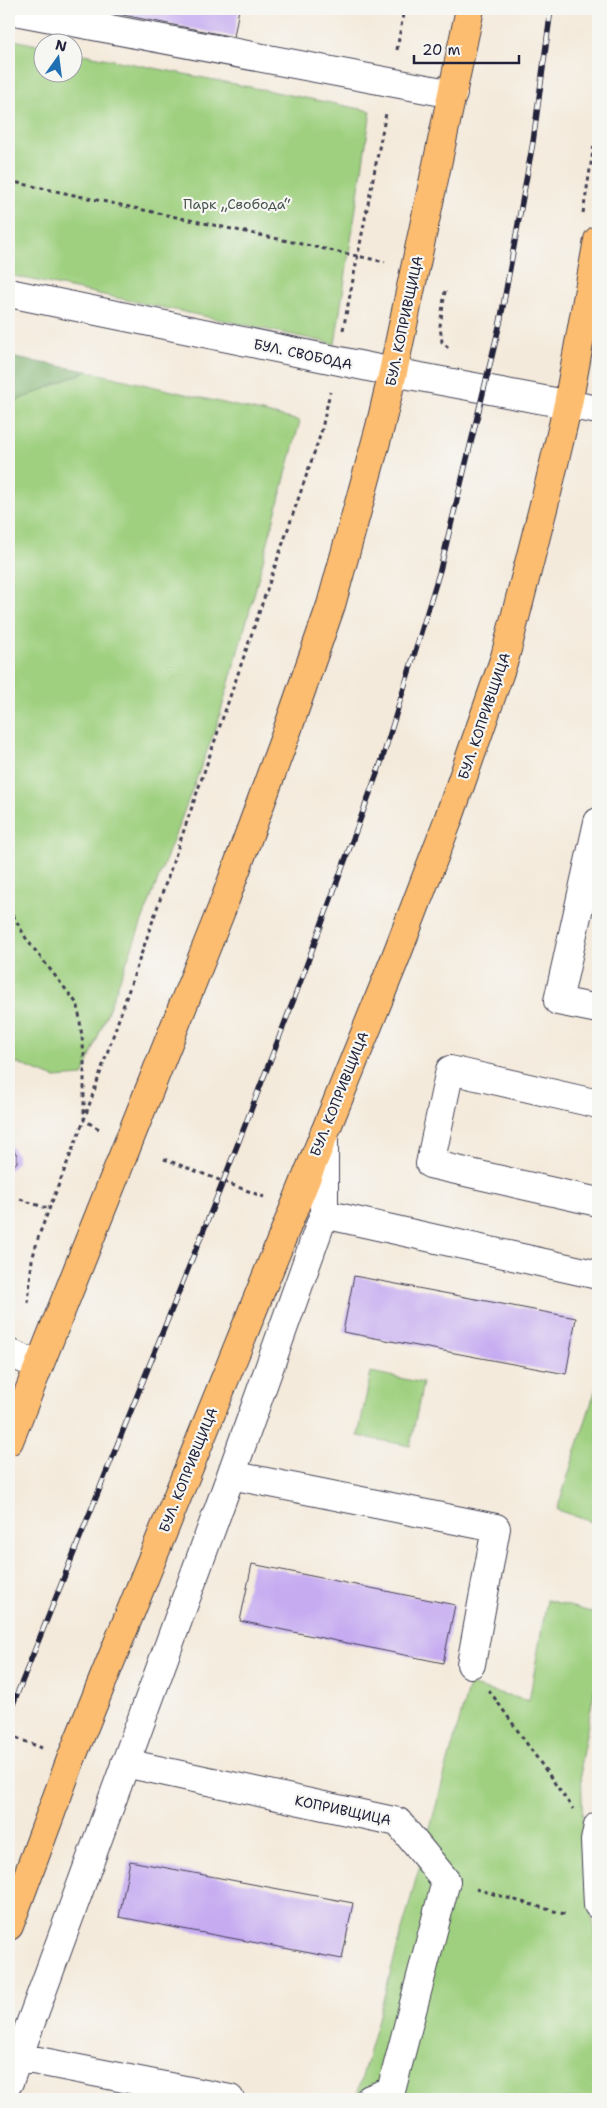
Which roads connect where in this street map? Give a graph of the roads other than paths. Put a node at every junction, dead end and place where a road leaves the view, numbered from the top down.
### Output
1 (470, 9) edge
2 (9, 10) edge
3 (453, 94) junction
4 (598, 240) edge
5 (9, 293) edge
6 (394, 372) junction
7 (568, 404) junction
8 (598, 410) edge
9 (598, 822) edge
10 (598, 1009) edge
11 (598, 1104) edge
12 (324, 1130) junction
13 (598, 1202) edge
14 (324, 1214) junction
15 (598, 1275) edge
16 (9, 1353) edge
17 (38, 1365) junction
18 (9, 1440) edge
19 (231, 1475) junction
20 (471, 1664) road end
21 (125, 1763) junction
22 (596, 1833) edge
23 (597, 1868) edge
24 (598, 1906) edge
25 (9, 1926) edge
26 (13, 2070) edge
27 (230, 2099) edge
28 (370, 2099) edge

1 - 3 main road, БУЛ. КОПРИВЩИЦА
2 - 3 street
3 - 6 main road, БУЛ. КОПРИВЩИЦА
4 - 7 main road, БУЛ. КОПРИВЩИЦА
5 - 6 street, БУЛ. СВОБОДА
6 - 7 street, БУЛ. СВОБОДА
6 - 17 main road, БУЛ. КОПРИВЩИЦА
7 - 8 street, БУЛ. СВОБОДА
7 - 12 main road, БУЛ. КОПРИВЩИЦА
9 - 10 street
11 - 13 street
12 - 14 street
12 - 25 main road, БУЛ. КОПРИВЩИЦА
14 - 15 street
14 - 19 street
16 - 17 street
17 - 18 main road, БУЛ. КОПРИВЩИЦА
19 - 20 street
19 - 21 street
21 - 26 street
21 - 28 street, КОПРИВЩИЦА
22 - 23 street
23 - 24 street
26 - 27 street

